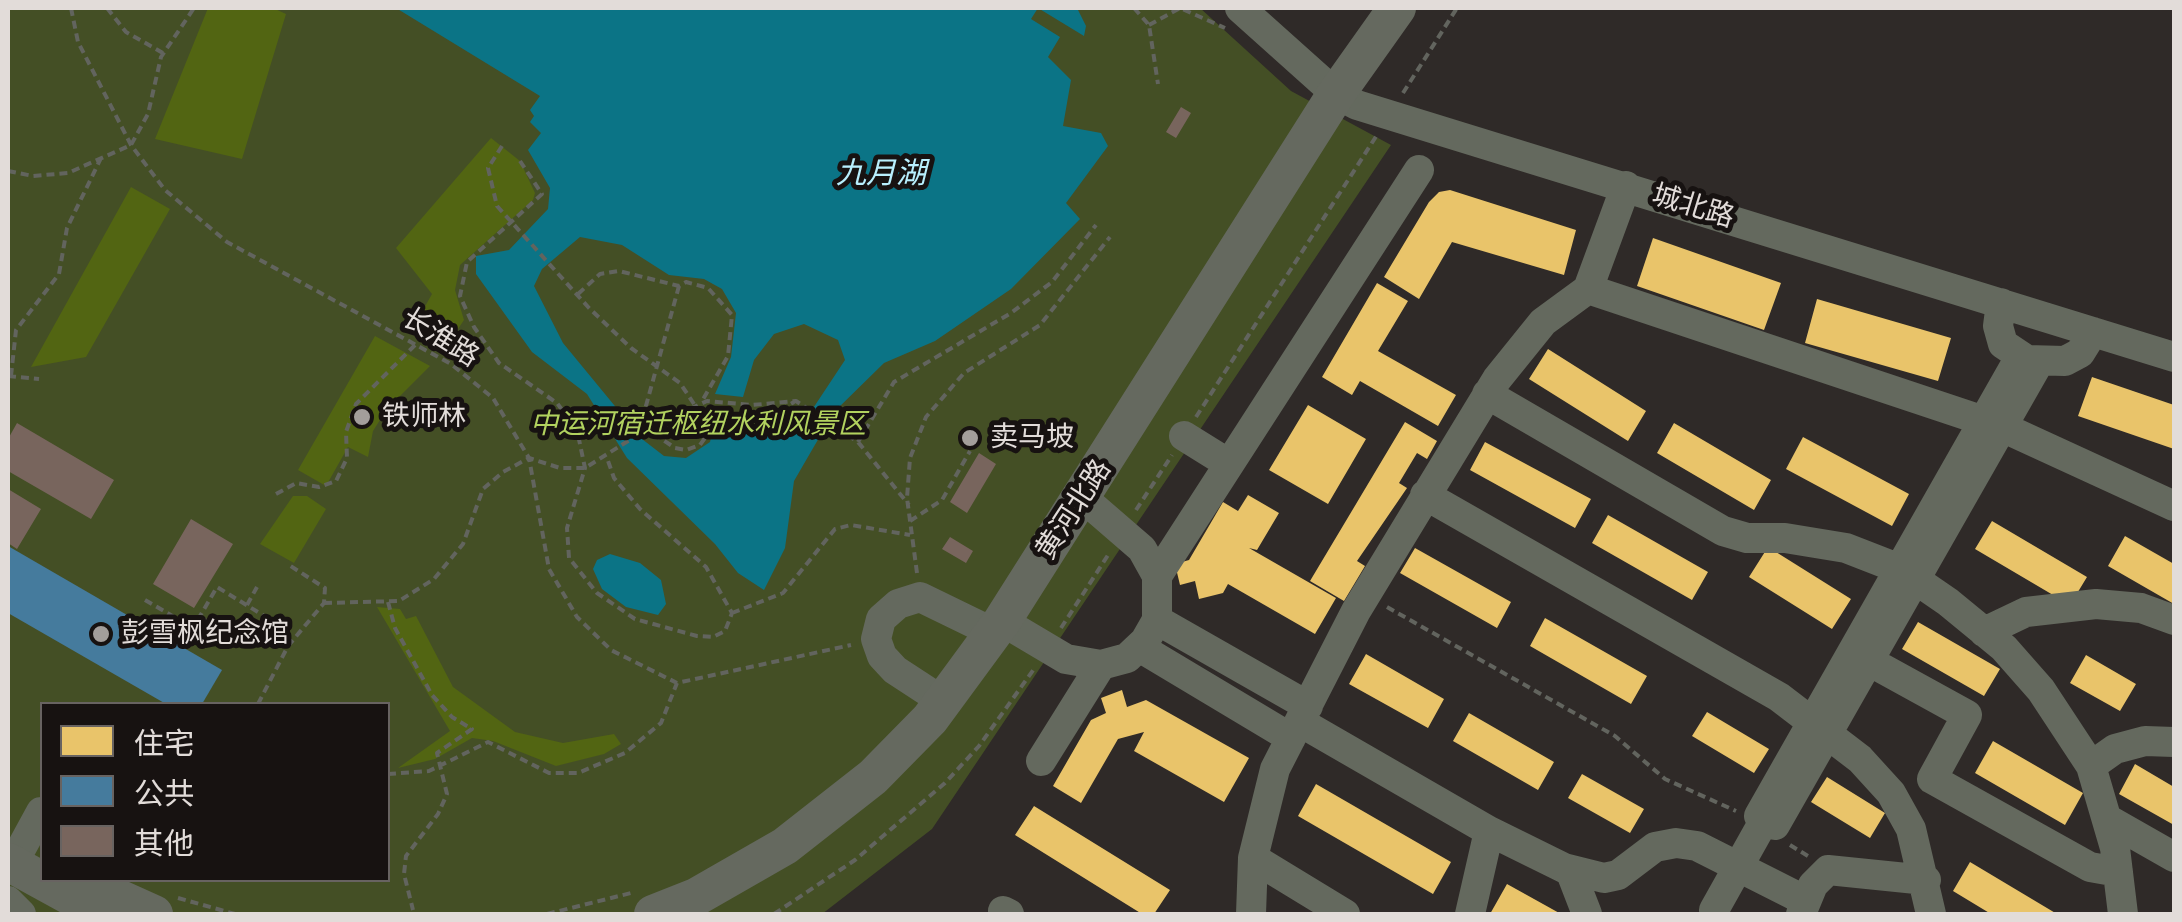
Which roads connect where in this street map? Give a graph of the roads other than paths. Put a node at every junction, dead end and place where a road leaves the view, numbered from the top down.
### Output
1 (1397, 8) edge
2 (1421, 8) edge
3 (1236, 20) edge
4 (1361, 105) junction
5 (1419, 170) dead end
6 (1626, 186) junction
7 (1588, 288) junction
8 (2001, 303) junction
9 (2093, 332) junction
10 (2174, 357) edge
11 (2029, 360) junction
12 (1487, 394) junction
13 (1993, 424) junction
14 (1184, 436) road end
15 (1229, 464) junction
16 (1425, 494) junction
17 (2174, 506) edge
18 (1103, 513) junction
19 (1907, 574) junction
20 (1157, 576) junction
21 (1156, 620) junction
22 (2174, 620) edge
23 (1984, 632) junction
24 (1016, 634) junction
25 (1138, 647) junction
26 (1867, 660) junction
27 (1101, 665) junction
28 (944, 702) junction
29 (1299, 722) junction
30 (1819, 728) junction
31 (2174, 742) edge
32 (1041, 760) dead end
33 (2092, 766) junction
34 (40, 814) edge
35 (2109, 820) junction
36 (1489, 830) junction
37 (2174, 857) edge
38 (1253, 858) junction
39 (17, 862) edge
40 (1738, 867) junction
41 (1570, 870) junction
42 (2118, 872) junction
43 (40, 876) edge
44 (1926, 880) junction
45 (50, 882) edge
46 (84, 882) edge
47 (647, 902) edge
48 (158, 903) edge
49 (1804, 908) edge
50 (1714, 910) dead end
51 (21, 914) edge
52 (103, 914) edge
53 (709, 914) edge
54 (1251, 914) edge
55 (1344, 914) edge
56 (1470, 914) edge
57 (1586, 914) edge
58 (1932, 914) edge
59 (2123, 914) edge

1 - 4 main road, 黄河北路
2 - 4 main road, 黄河北路
3 - 4 street, 城北路
4 - 6 street, 城北路
4 - 18 main road, 黄河北路
5 - 15 street
6 - 7 street
6 - 8 street, 城北路
7 - 12 street
7 - 13 street
8 - 9 street, 城北路
8 - 11 street
9 - 10 street, 城北路
9 - 11 street
11 - 13 street
12 - 16 street
12 - 19 street
13 - 17 street
13 - 19 street
14 - 15 street
15 - 20 street
16 - 29 street
16 - 30 street
18 - 20 street
18 - 24 main road, 黄河北路
19 - 23 street
19 - 26 street
19 - 30 street
20 - 21 street
21 - 25 street
21 - 29 street
22 - 23 street
23 - 33 street
24 - 27 street
24 - 28 main road, 黄河北路
24 - 28 street
24 - 53 main road, 黄河北路
25 - 27 street
25 - 29 street
26 - 30 street
26 - 42 street
27 - 32 street
28 - 47 main road, 黄河北路
29 - 36 street
29 - 38 street
30 - 40 street
30 - 44 street
31 - 33 street
33 - 35 street
34 - 39 street
35 - 37 street
35 - 42 street
36 - 41 street
36 - 56 street
38 - 54 street
38 - 55 street
39 - 43 main road
39 - 51 street
40 - 41 street
40 - 49 street
40 - 50 street
41 - 57 street
42 - 59 street
44 - 49 street
44 - 58 street
45 - 52 main road
46 - 48 main road

